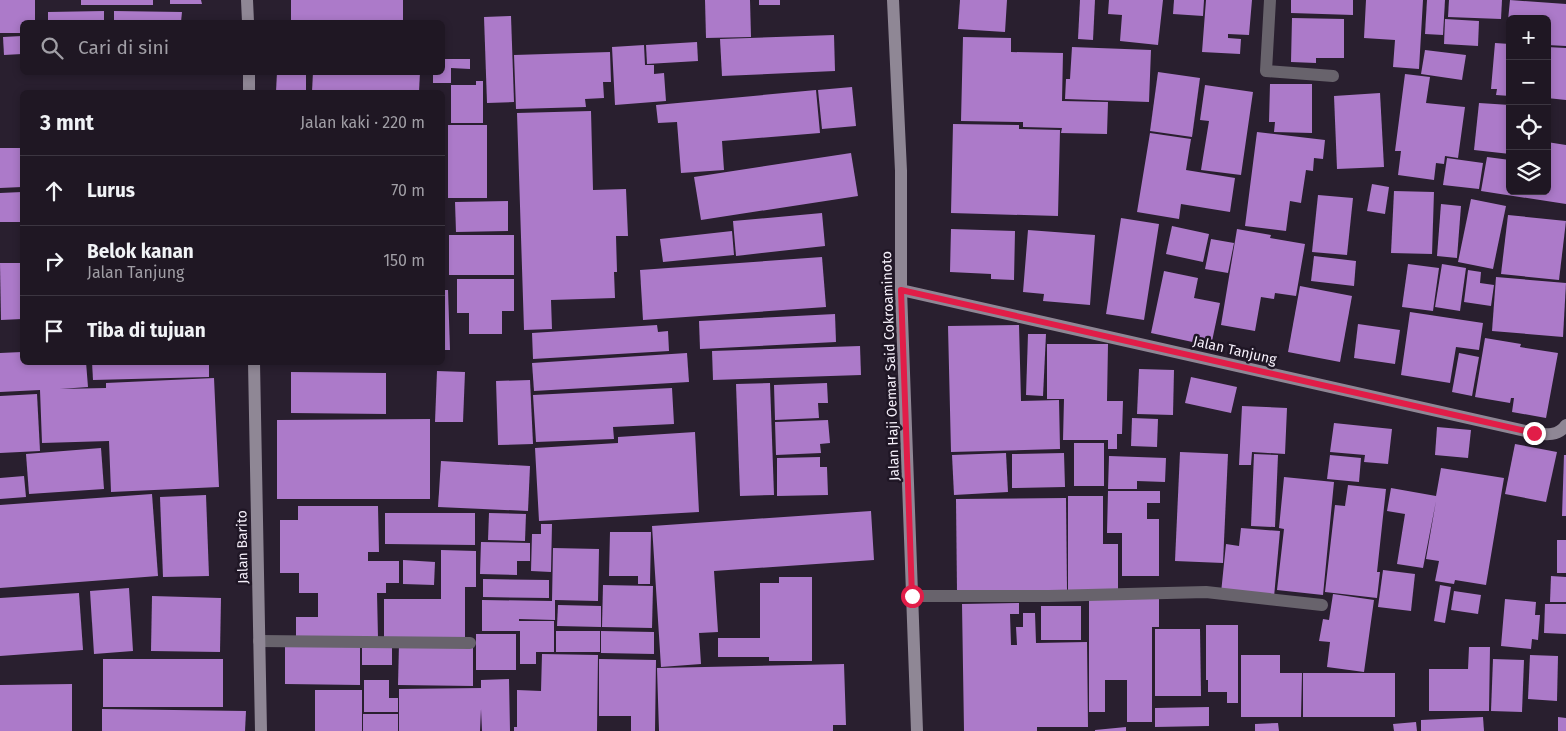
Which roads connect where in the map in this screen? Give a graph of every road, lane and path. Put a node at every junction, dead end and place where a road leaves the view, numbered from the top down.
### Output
1 (247, 0) edge
2 (893, 0) edge
3 (1270, 0) edge
4 (248, 20) edge
5 (249, 75) edge
6 (1333, 76) dead end
7 (249, 90) edge
8 (901, 290) junction
9 (254, 365) edge
10 (1565, 429) edge
11 (912, 596) junction
12 (1322, 605) dead end
13 (259, 641) junction
14 (470, 642) dead end
15 (261, 731) edge
16 (917, 731) edge

1 - 4 main road
2 - 8 main road, Jalan Haji Oemar Said Cokroaminoto
3 - 6 street
5 - 7 main road
8 - 10 main road, Jalan Tanjung
8 - 11 main road, Jalan Haji Oemar Said Cokroaminoto
9 - 13 main road, Jalan Barito
11 - 12 street
11 - 16 main road, Jalan Haji Oemar Said Cokroaminoto
13 - 14 street
13 - 15 main road, Jalan Barito

